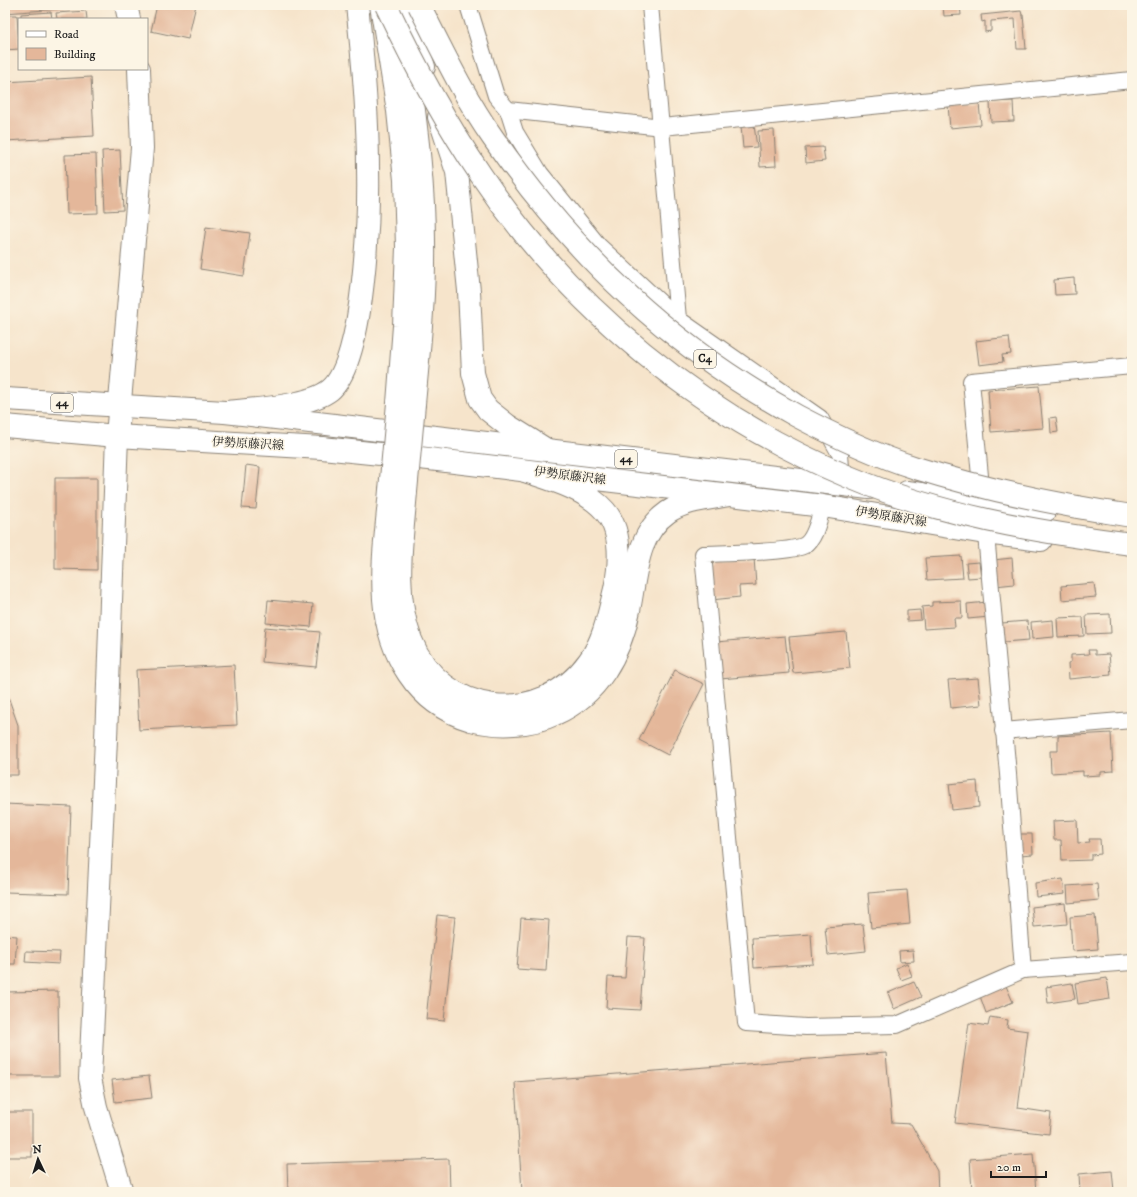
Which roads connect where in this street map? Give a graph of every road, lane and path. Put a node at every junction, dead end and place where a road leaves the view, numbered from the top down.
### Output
1 (126, 5) edge
2 (357, 5) edge
3 (381, 5) edge
4 (386, 5) edge
5 (403, 5) edge
6 (419, 5) edge
7 (468, 5) edge
8 (650, 5) edge
9 (129, 18) edge
10 (138, 70) edge
11 (1132, 80) edge
12 (508, 110) junction
13 (662, 127) junction
14 (678, 319) junction
15 (1132, 366) edge
16 (5, 399) edge
17 (406, 403) junction
18 (119, 407) junction
19 (225, 412) junction
20 (5, 426) edge
21 (117, 436) junction
22 (547, 450) junction
23 (525, 471) junction
24 (842, 485) junction
25 (398, 491) junction
26 (728, 495) junction
27 (983, 501) junction
28 (822, 506) junction
29 (1132, 516) edge
30 (1132, 524) edge
31 (985, 533) junction
32 (1132, 544) edge
33 (1132, 551) edge
34 (1132, 720) edge
35 (1003, 731) junction
36 (1132, 962) edge
37 (1023, 970) junction
38 (122, 1192) edge

1 - 9 main road
2 - 19 main road
3 - 17 main road
4 - 32 main road, bridge
5 - 17 main road
5 - 22 main road
6 - 29 main road, C4, bridge
7 - 12 street
8 - 13 street
10 - 18 main road
11 - 13 street
12 - 13 street
12 - 14 street
13 - 14 street
14 - 24 street
15 - 27 street
16 - 18 main road, 伊勢原藤沢線 / 44
17 - 25 main road, bridge
18 - 19 main road, 伊勢原藤沢線 / 44
18 - 21 main road
19 - 22 main road, 伊勢原藤沢線 / 44
20 - 21 main road, 伊勢原藤沢線 / 44
21 - 23 main road, 伊勢原藤沢線 / 44
21 - 38 main road
22 - 24 main road, 伊勢原藤沢線 / 44
23 - 25 main road
23 - 26 main road, 伊勢原藤沢線 / 44
24 - 27 main road, 伊勢原藤沢線 / 44
25 - 26 main road
26 - 28 main road, 伊勢原藤沢線 / 44
27 - 30 main road, 伊勢原藤沢線 / 44
27 - 31 street
28 - 31 main road, 伊勢原藤沢線 / 44
28 - 37 street
31 - 33 main road, 伊勢原藤沢線 / 44
31 - 35 street
34 - 35 street
35 - 37 street
36 - 37 street

